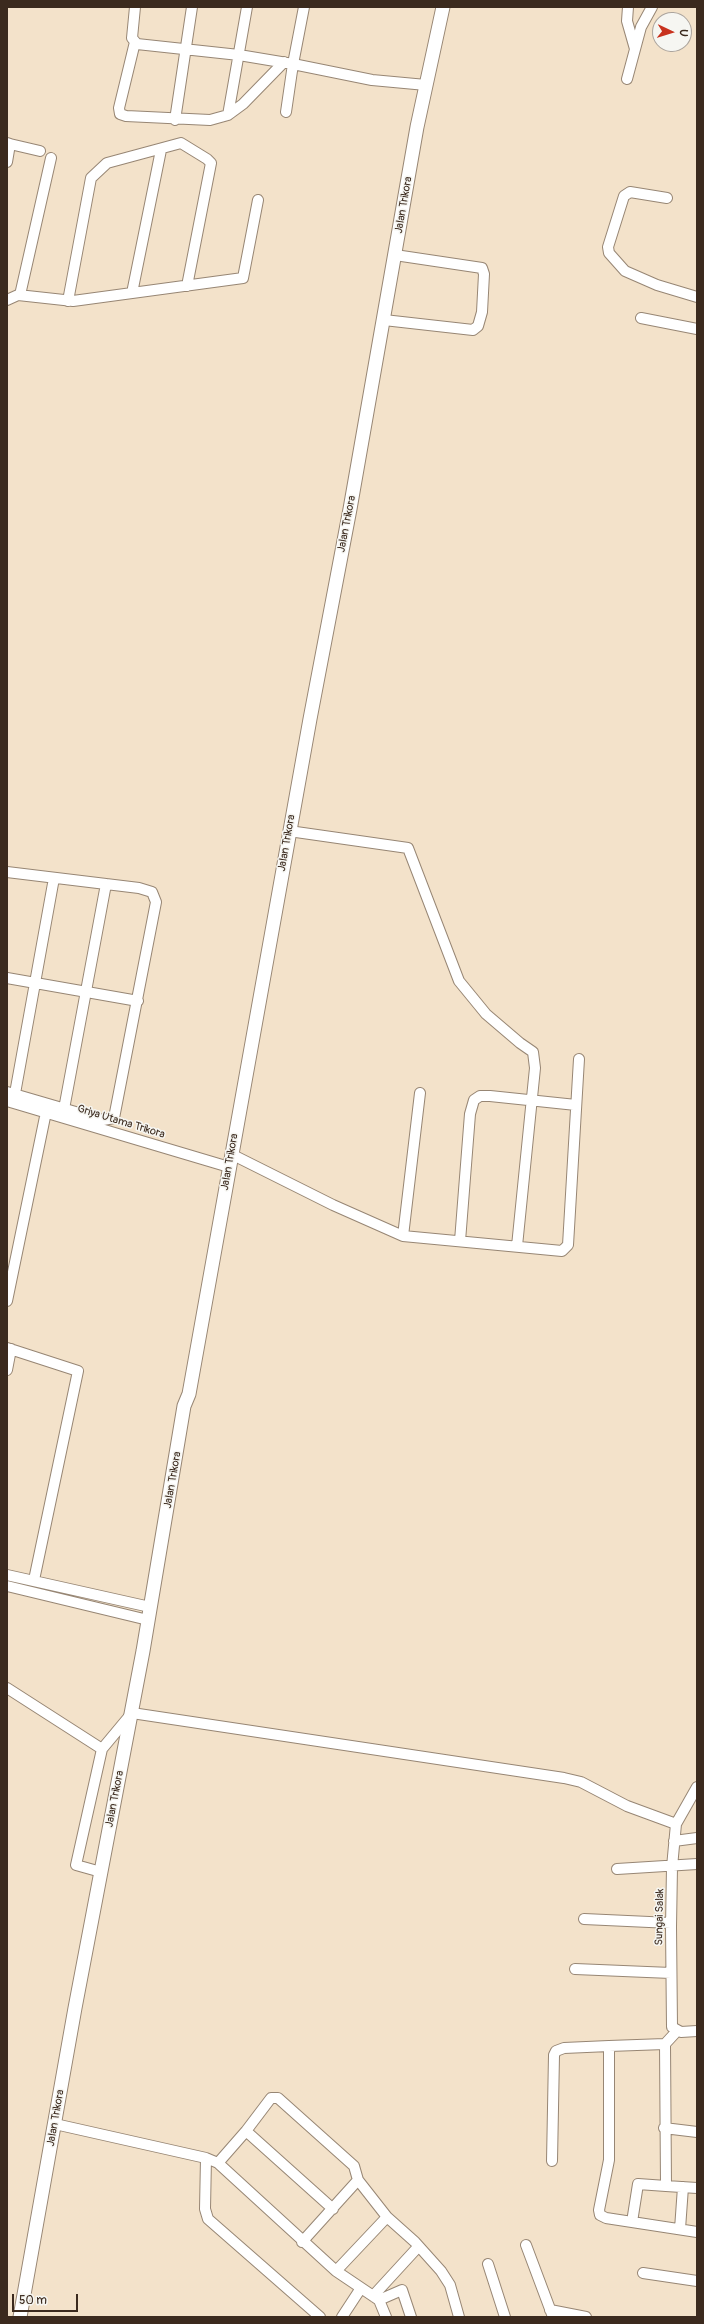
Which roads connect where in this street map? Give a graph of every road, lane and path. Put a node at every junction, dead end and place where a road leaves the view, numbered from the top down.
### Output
1 (135, 7) edge
2 (192, 7) edge
3 (247, 7) edge
4 (304, 7) edge
5 (443, 7) edge
6 (628, 7) edge
7 (652, 7) edge
8 (135, 42) junction
9 (635, 49) junction
10 (186, 50) junction
11 (239, 55) junction
12 (289, 63) junction
13 (627, 79) dead end
14 (426, 85) junction
15 (286, 112) dead end
16 (228, 115) junction
17 (175, 120) junction
18 (8, 144) edge
19 (161, 150) junction
20 (40, 151) dead end
21 (51, 158) dead end
22 (7, 162) edge
23 (667, 198) dead end
24 (258, 200) dead end
25 (395, 255) junction
26 (187, 286) junction
27 (132, 293) junction
28 (20, 295) junction
29 (697, 297) edge
30 (7, 300) edge
31 (68, 301) junction
32 (642, 318) dead end
33 (384, 320) junction
34 (697, 329) edge
35 (289, 831) junction
36 (7, 872) edge
37 (54, 878) junction
38 (106, 884) junction
39 (7, 978) edge
40 (34, 983) junction
41 (86, 992) junction
42 (138, 1001) junction
43 (579, 1058) dead end
44 (420, 1093) dead end
45 (10, 1097) edge
46 (530, 1101) junction
47 (576, 1105) junction
48 (64, 1109) junction
49 (46, 1112) junction
50 (231, 1154) junction
51 (229, 1167) junction
52 (403, 1236) junction
53 (460, 1241) junction
54 (517, 1246) junction
55 (7, 1301) edge
56 (9, 1348) edge
57 (7, 1370) edge
58 (7, 1575) edge
59 (34, 1580) junction
60 (7, 1586) edge
61 (149, 1613) junction
62 (7, 1688) edge
63 (132, 1714) junction
64 (102, 1749) junction
65 (697, 1787) edge
66 (676, 1824) junction
67 (697, 1838) edge
68 (674, 1841) junction
69 (697, 1864) edge
70 (672, 1867) junction
71 (617, 1869) dead end
72 (102, 1872) junction
73 (584, 1919) dead end
74 (671, 1923) junction
75 (575, 1969) dead end
76 (671, 1973) junction
77 (697, 2031) edge
78 (677, 2032) junction
79 (665, 2044) junction
80 (609, 2046) junction
81 (55, 2124) junction
82 (664, 2128) junction
83 (246, 2131) junction
84 (697, 2132) edge
85 (206, 2158) junction
86 (552, 2161) dead end
87 (218, 2163) junction
88 (358, 2180) junction
89 (666, 2186) junction
90 (683, 2188) junction
91 (697, 2188) edge
92 (333, 2209) junction
93 (387, 2217) junction
94 (632, 2222) junction
95 (680, 2229) junction
96 (697, 2232) edge
97 (302, 2242) junction
98 (526, 2245) dead end
99 (418, 2246) junction
100 (488, 2264) dead end
101 (336, 2271) junction
102 (643, 2273) dead end
103 (697, 2281) edge
104 (361, 2288) junction
105 (376, 2298) junction
106 (552, 2313) edge
107 (20, 2317) edge
108 (320, 2317) edge
109 (342, 2317) edge
110 (386, 2317) edge
111 (411, 2317) edge
112 (459, 2317) edge
113 (505, 2317) edge
114 (586, 2317) edge

1 - 8 street
2 - 10 street
3 - 11 street
4 - 12 street
5 - 14 main road, Jalan Trikora
6 - 9 street
7 - 9 street
8 - 10 street
8 - 17 street
9 - 13 street
10 - 11 street
10 - 17 street
11 - 12 street
11 - 16 street
12 - 14 street
12 - 15 street
12 - 16 street
14 - 25 main road, Jalan Trikora
16 - 17 street
18 - 20 street
18 - 22 street
19 - 26 street
19 - 27 street
19 - 31 street
21 - 28 street
23 - 29 street
24 - 26 street
25 - 33 main road, Jalan Trikora
25 - 33 street
26 - 27 street
27 - 31 street
28 - 30 street
28 - 31 street
32 - 34 street
33 - 35 main road, Jalan Trikora
35 - 46 street
35 - 50 main road, Jalan Trikora
36 - 37 street
37 - 38 street
37 - 40 street
38 - 41 street
38 - 42 street
39 - 40 street
40 - 41 street
40 - 45 street
41 - 42 street
41 - 48 street
42 - 48 street
43 - 47 street
44 - 52 street
45 - 48 street
45 - 49 street, Griya Utama Trikora
46 - 47 street
46 - 53 street
46 - 54 street
47 - 54 street
49 - 51 street, Griya Utama Trikora
49 - 55 street
50 - 51 main road, Jalan Trikora
50 - 52 street
51 - 61 main road, Jalan Trikora
52 - 53 street
53 - 54 street
56 - 57 street
56 - 59 street
58 - 59 street
59 - 61 street
60 - 61 street
61 - 63 main road, Jalan Trikora
62 - 64 street
63 - 64 street
63 - 66 street
63 - 72 main road, Jalan Trikora
64 - 72 street
65 - 66 street, Sungai Salak
66 - 68 street, Sungai Salak
67 - 68 street
68 - 70 street, Sungai Salak
69 - 70 street
70 - 71 street
70 - 74 street, Sungai Salak
72 - 81 main road, Jalan Trikora
73 - 74 street
74 - 76 street, Sungai Salak
75 - 76 street
76 - 78 street, Sungai Salak
77 - 78 street
78 - 79 street
79 - 80 street
79 - 82 street
80 - 86 street
80 - 94 street
81 - 85 street
81 - 107 main road, Jalan Trikora
82 - 84 street
82 - 89 street
83 - 87 street
83 - 88 street
83 - 92 street
85 - 87 street
85 - 108 street
87 - 97 street
88 - 92 street
88 - 93 street
89 - 90 street
89 - 94 street
90 - 91 street
90 - 95 street
92 - 97 street
93 - 99 street
93 - 101 street
94 - 95 street
95 - 96 street
97 - 101 street
98 - 106 street
99 - 105 street
99 - 112 street
100 - 113 street
101 - 104 street
102 - 103 street
104 - 105 street
104 - 109 street
105 - 110 street
105 - 111 street
106 - 114 street

